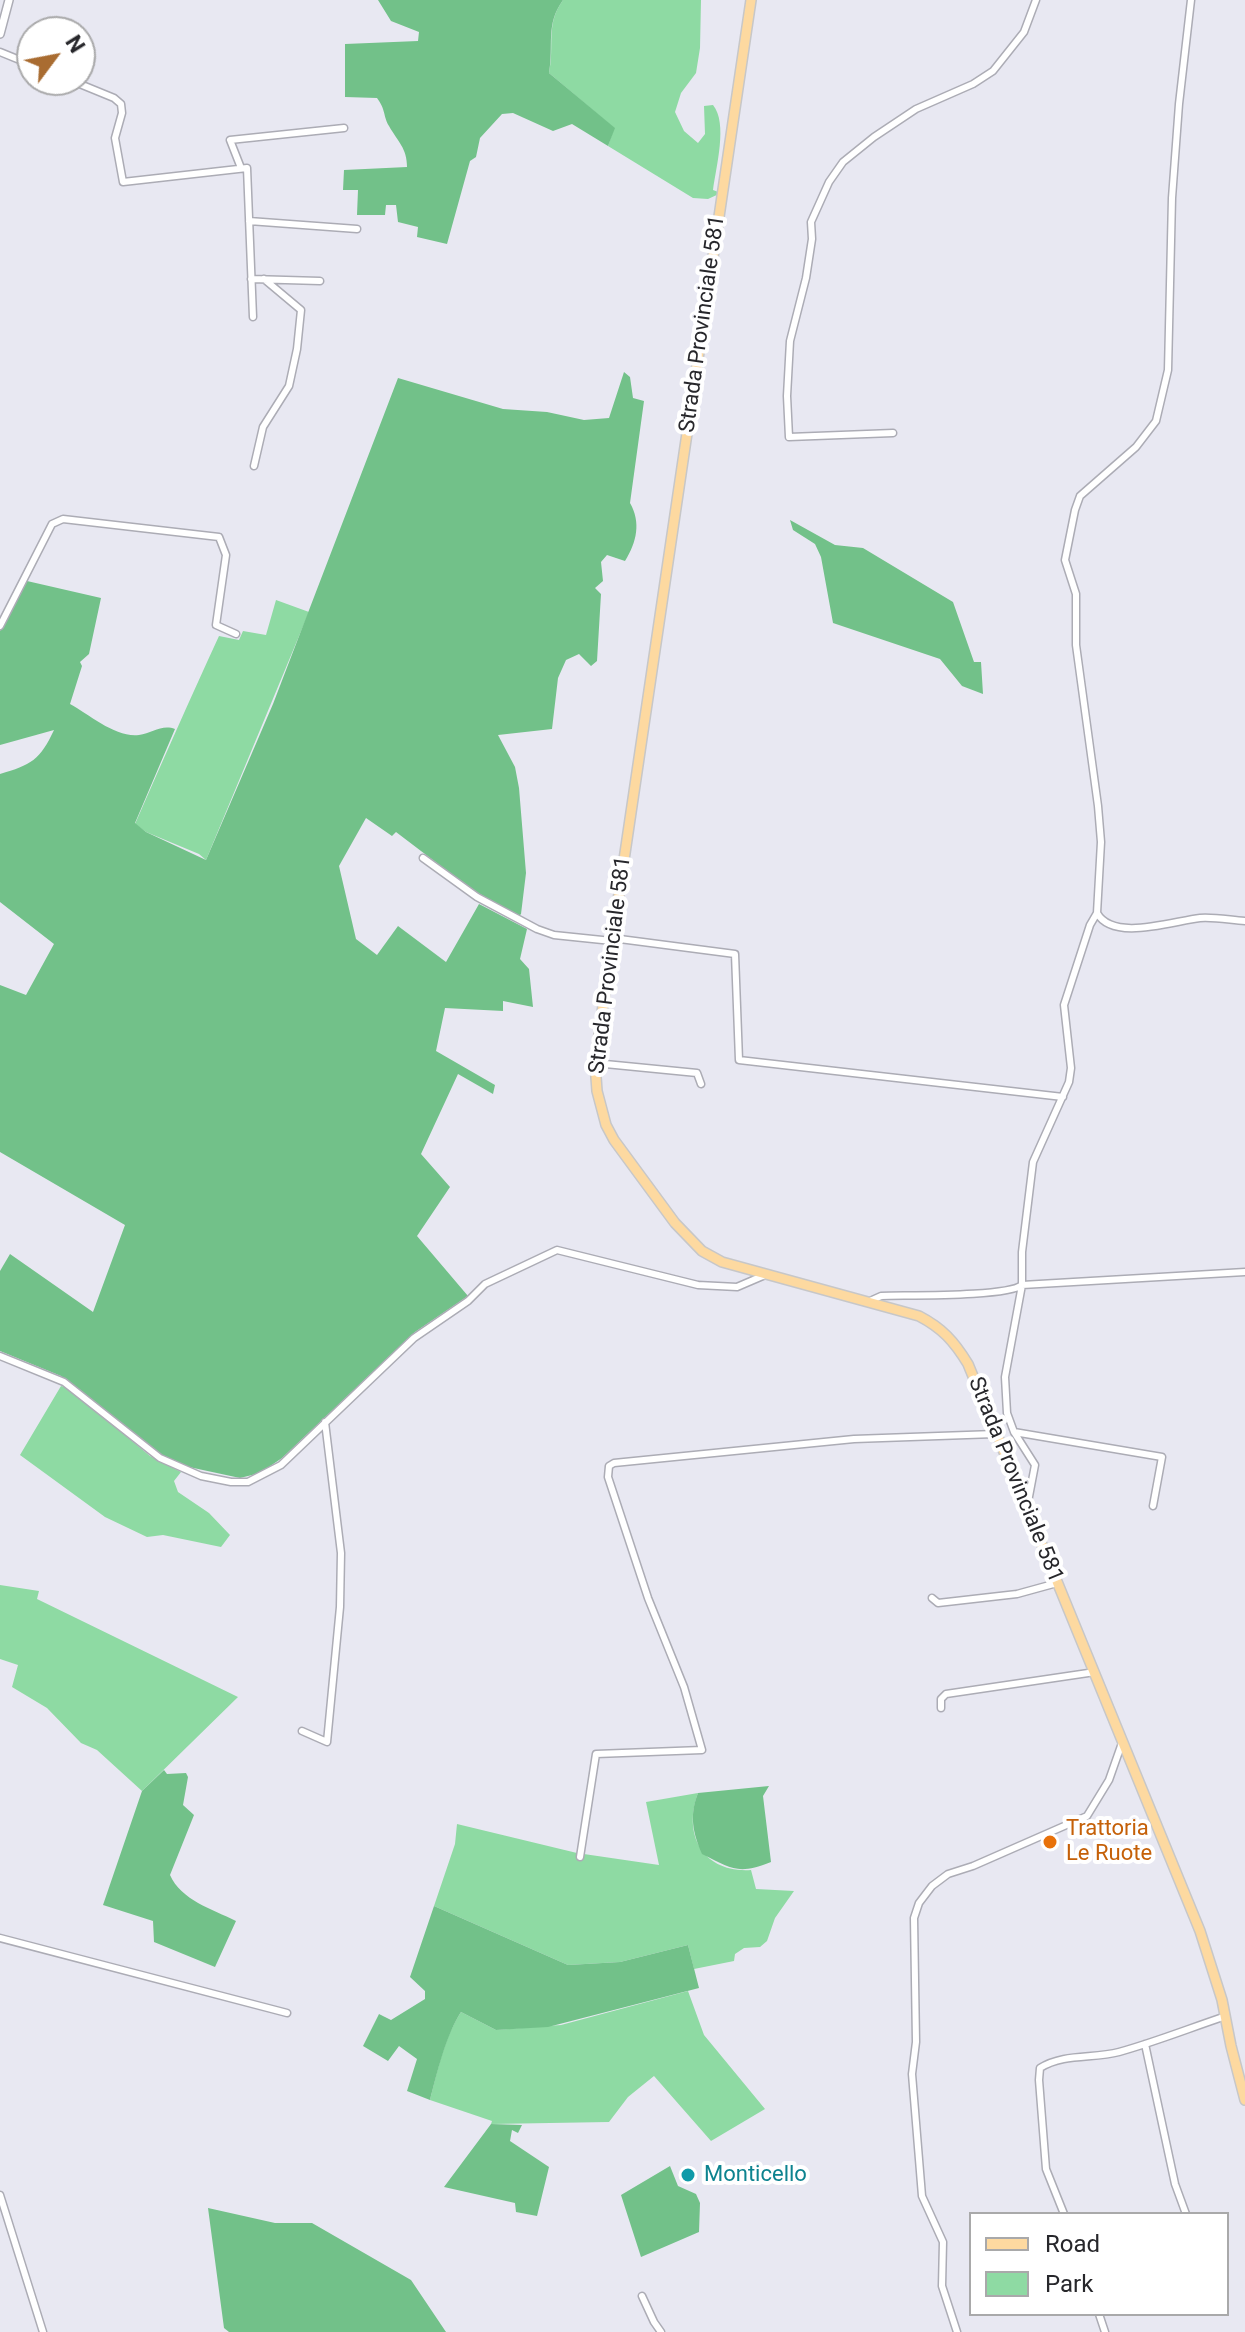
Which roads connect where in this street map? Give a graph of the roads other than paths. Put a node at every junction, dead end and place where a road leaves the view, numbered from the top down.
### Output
1 (9, 0) edge
2 (751, 0) edge
3 (1036, 0) edge
4 (1191, 0) edge
5 (0, 34) edge
6 (96, 91) edge
7 (344, 128) dead end
8 (241, 168) junction
9 (249, 221) junction
10 (357, 229) dead end
11 (251, 279) junction
12 (264, 279) junction
13 (320, 281) dead end
14 (253, 317) dead end
15 (893, 433) dead end
16 (254, 466) dead end
17 (0, 626) edge
18 (236, 634) dead end
19 (423, 858) dead end
20 (1097, 913) junction
21 (1245, 921) edge
22 (612, 939) junction
23 (595, 1063) junction
24 (701, 1084) dead end
25 (1063, 1097) junction
26 (1245, 1272) edge
27 (765, 1275) junction
28 (1022, 1285) junction
29 (870, 1301) junction
30 (0, 1356) edge
31 (325, 1422) junction
32 (1014, 1432) junction
33 (995, 1434) junction
34 (1153, 1506) dead end
35 (1027, 1507) junction
36 (1057, 1583) junction
37 (932, 1598) dead end
38 (1095, 1672) junction
39 (941, 1708) dead end
40 (302, 1731) dead end
41 (1122, 1743) junction
42 (580, 1857) dead end
43 (0, 1938) edge
44 (287, 2013) dead end
45 (1226, 2016) junction
46 (1145, 2044) junction
47 (1245, 2100) edge
48 (0, 2195) edge
49 (1063, 2212) edge
50 (1185, 2212) edge
51 (642, 2296) dead end
52 (43, 2332) edge
53 (661, 2332) edge
54 (957, 2332) edge

1 - 5 street
2 - 22 main road, Strada Provinciale 581
3 - 15 street
4 - 20 street
6 - 8 street
7 - 8 street
8 - 9 street
9 - 10 street
9 - 11 street
11 - 12 street
11 - 14 street
12 - 13 street
12 - 16 street
17 - 18 street
19 - 22 street
20 - 21 street
20 - 25 street
22 - 23 main road, Strada Provinciale 581
22 - 25 street
23 - 24 street
23 - 27 main road, Strada Provinciale 581
25 - 28 street
26 - 28 street
27 - 29 main road, Strada Provinciale 581
27 - 31 street
28 - 29 street
28 - 32 street
29 - 33 main road, Strada Provinciale 581
30 - 31 street
31 - 40 street
32 - 34 street
32 - 35 street
33 - 35 main road, Strada Provinciale 581
33 - 42 street
35 - 36 main road, Strada Provinciale 581
36 - 37 street
36 - 38 main road, Strada Provinciale 581
38 - 39 street
38 - 41 main road, Strada Provinciale 581
41 - 45 main road, Strada Provinciale 581
41 - 54 street
43 - 44 street
45 - 46 street
45 - 47 main road, Strada Provinciale 581
46 - 49 street
46 - 50 street
48 - 52 street
51 - 53 street

